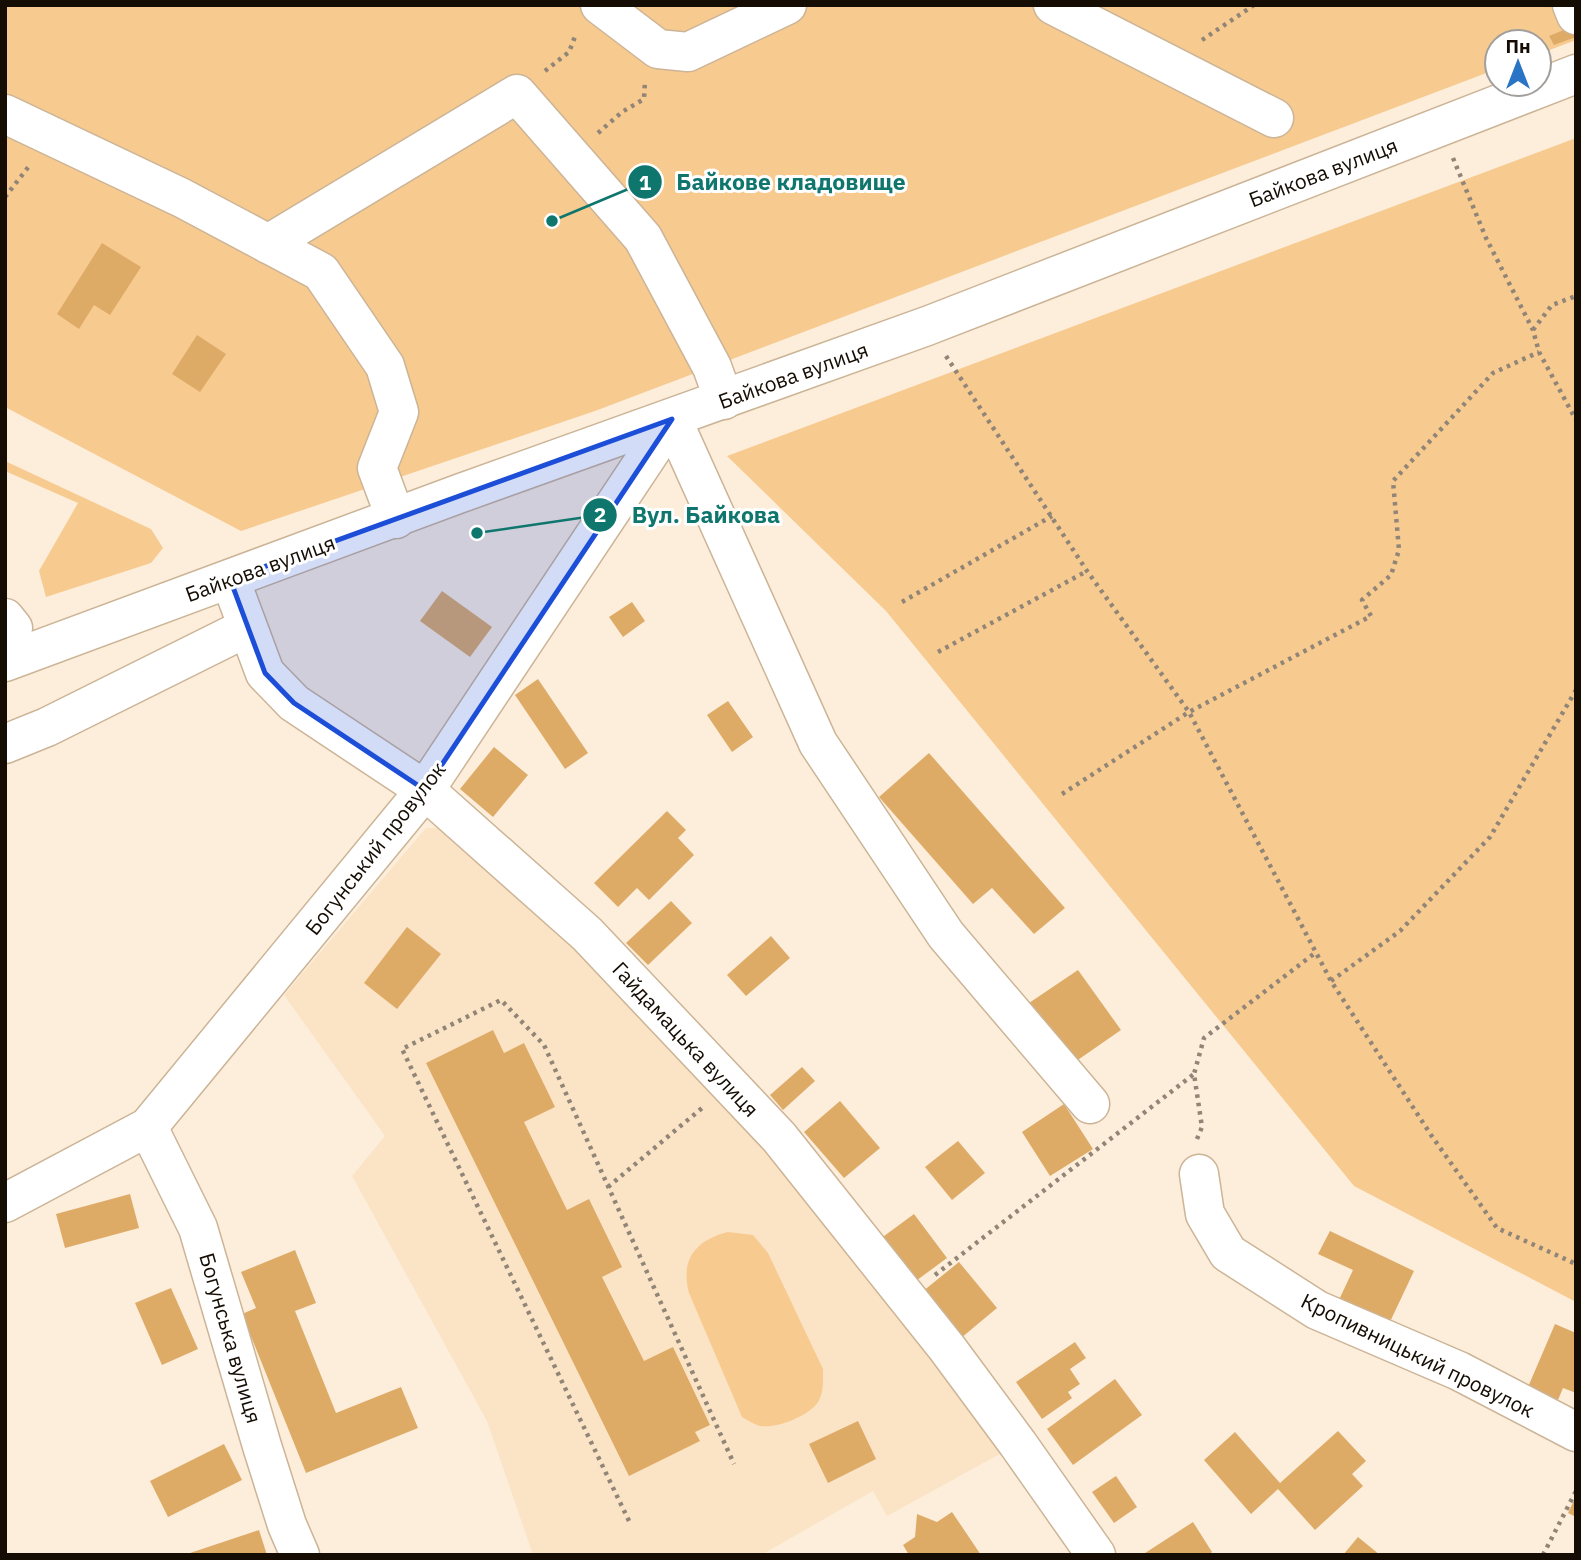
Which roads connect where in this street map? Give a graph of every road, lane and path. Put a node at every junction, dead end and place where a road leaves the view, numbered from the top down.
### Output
1 (787, 5) edge
2 (1053, 5) edge
3 (1254, 5) edge
4 (1572, 5) edge
5 (1576, 15) edge
6 (589, 17) edge
7 (658, 49) junction
8 (1174, 68) junction
9 (1576, 74) edge
10 (517, 94) junction
11 (5, 114) edge
12 (1274, 118) dead end
13 (1440, 127) junction
14 (569, 153) junction
15 (268, 244) junction
16 (1576, 296) edge
17 (927, 326) junction
18 (1533, 330) junction
19 (1539, 352) junction
20 (724, 400) junction
21 (672, 419) junction
22 (1576, 420) edge
23 (1052, 516) junction
24 (396, 519) junction
25 (1087, 571) junction
26 (230, 579) junction
27 (902, 601) dead end
28 (246, 628) junction
29 (8, 636) edge
30 (938, 652) dead end
31 (1576, 690) edge
32 (1189, 712) junction
33 (5, 744) edge
34 (425, 790) junction
35 (1062, 794) dead end
36 (1315, 953) junction
37 (1331, 981) junction
38 (1194, 1074) junction
39 (1090, 1104) dead end
40 (695, 1113) dead end
41 (148, 1127) junction
42 (1199, 1174) joint
43 (608, 1187) junction
44 (5, 1203) edge
45 (1576, 1264) edge
46 (906, 1297) junction
47 (1576, 1432) edge
48 (734, 1464) dead end
49 (1576, 1491) edge
50 (629, 1521) dead end
51 (300, 1555) edge
52 (1096, 1555) edge
53 (1543, 1555) edge

1 - 7 street
2 - 8 street
3 - 8 path
4 - 5 street
6 - 7 street
6 - 10 path
7 - 14 path
8 - 12 street
9 - 13 street, Байкова вулиця
10 - 14 street
10 - 15 street
11 - 15 street
13 - 17 street, Байкова вулиця
13 - 18 path
14 - 20 street
15 - 24 street
16 - 18 path
17 - 20 street, Байкова вулиця
17 - 23 path
18 - 19 path
19 - 22 path
19 - 32 path
20 - 21 street, Байкова вулиця
21 - 24 street, Байкова вулиця
21 - 34 street, Богунський провулок
21 - 39 street
23 - 25 path
23 - 27 path
24 - 26 street, Байкова вулиця
25 - 30 path
25 - 32 path
26 - 28 street, Гайдамацька вулиця
26 - 29 street, Байкова вулиця
28 - 33 street
28 - 34 street, Гайдамацька вулиця
31 - 37 path
32 - 35 path
32 - 36 path
34 - 41 street, Богунський провулок
34 - 46 street, Гайдамацька вулиця
36 - 37 path
36 - 38 path
37 - 45 path
38 - 42 path
38 - 46 path
40 - 43 path
41 - 44 street, Богунський провулок
41 - 51 street, Богунська вулиця
42 - 47 street, Кропивницький провулок
43 - 48 path
43 - 50 path
46 - 52 street, Гайдамацька вулиця
49 - 53 path

